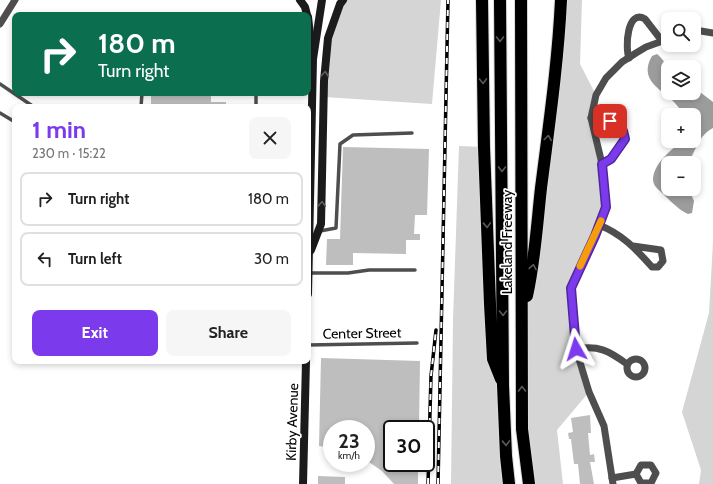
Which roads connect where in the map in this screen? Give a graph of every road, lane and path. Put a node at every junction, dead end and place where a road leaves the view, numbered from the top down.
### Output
1 (15, 0) edge
2 (300, 0) edge
3 (322, 0) edge
4 (343, 0) edge
5 (482, 0) edge
6 (500, 0) edge
7 (521, 0) edge
8 (560, 0) edge
9 (306, 12) edge
10 (0, 24) edge
11 (701, 31) edge
12 (713, 33) edge
13 (661, 36) edge
14 (661, 41) edge
15 (311, 42) edge
16 (629, 58) junction
17 (313, 59) junction
18 (311, 75) edge
19 (0, 84) edge
20 (12, 92) edge
21 (18, 96) edge
22 (30, 104) edge
23 (0, 113) edge
24 (590, 118) junction
25 (12, 120) edge
26 (412, 134) dead end
27 (602, 164) junction
28 (599, 225) junction
29 (319, 231) junction
30 (633, 246) dead end
31 (311, 250) edge
32 (415, 270) dead end
33 (311, 273) edge
34 (522, 319) junction
35 (417, 343) dead end
36 (311, 345) edge
37 (576, 349) junction
38 (306, 364) edge
39 (627, 364) dead end
40 (503, 385) junction
41 (636, 474) dead end
42 (612, 481) edge
43 (303, 484) edge
44 (509, 484) edge
45 (529, 484) edge

1 - 10 street
2 - 9 street
3 - 17 street
29 -> 4 street
5 -> 40 highway
6 -> 40 highway, Lakeland Freeway
7 - 34 highway, Lakeland Freeway
34 -> 8 highway
11 - 12 street
13 - 16 street
14 - 16 street
15 - 17 street
16 - 24 street
17 - 18 street
19 - 20 lane
21 - 22 lane
23 - 25 lane
24 - 27 street
24 - 27 street
26 - 29 lane
27 - 28 street
28 - 30 street
28 - 37 street
29 - 31 street
32 - 33 lane
45 -> 34 highway, Lakeland Freeway
35 - 36 lane, Center Street
37 - 39 street
37 - 42 street
38 - 43 street, Kirby Avenue
40 -> 44 highway, Lakeland Freeway
41 - 42 street

